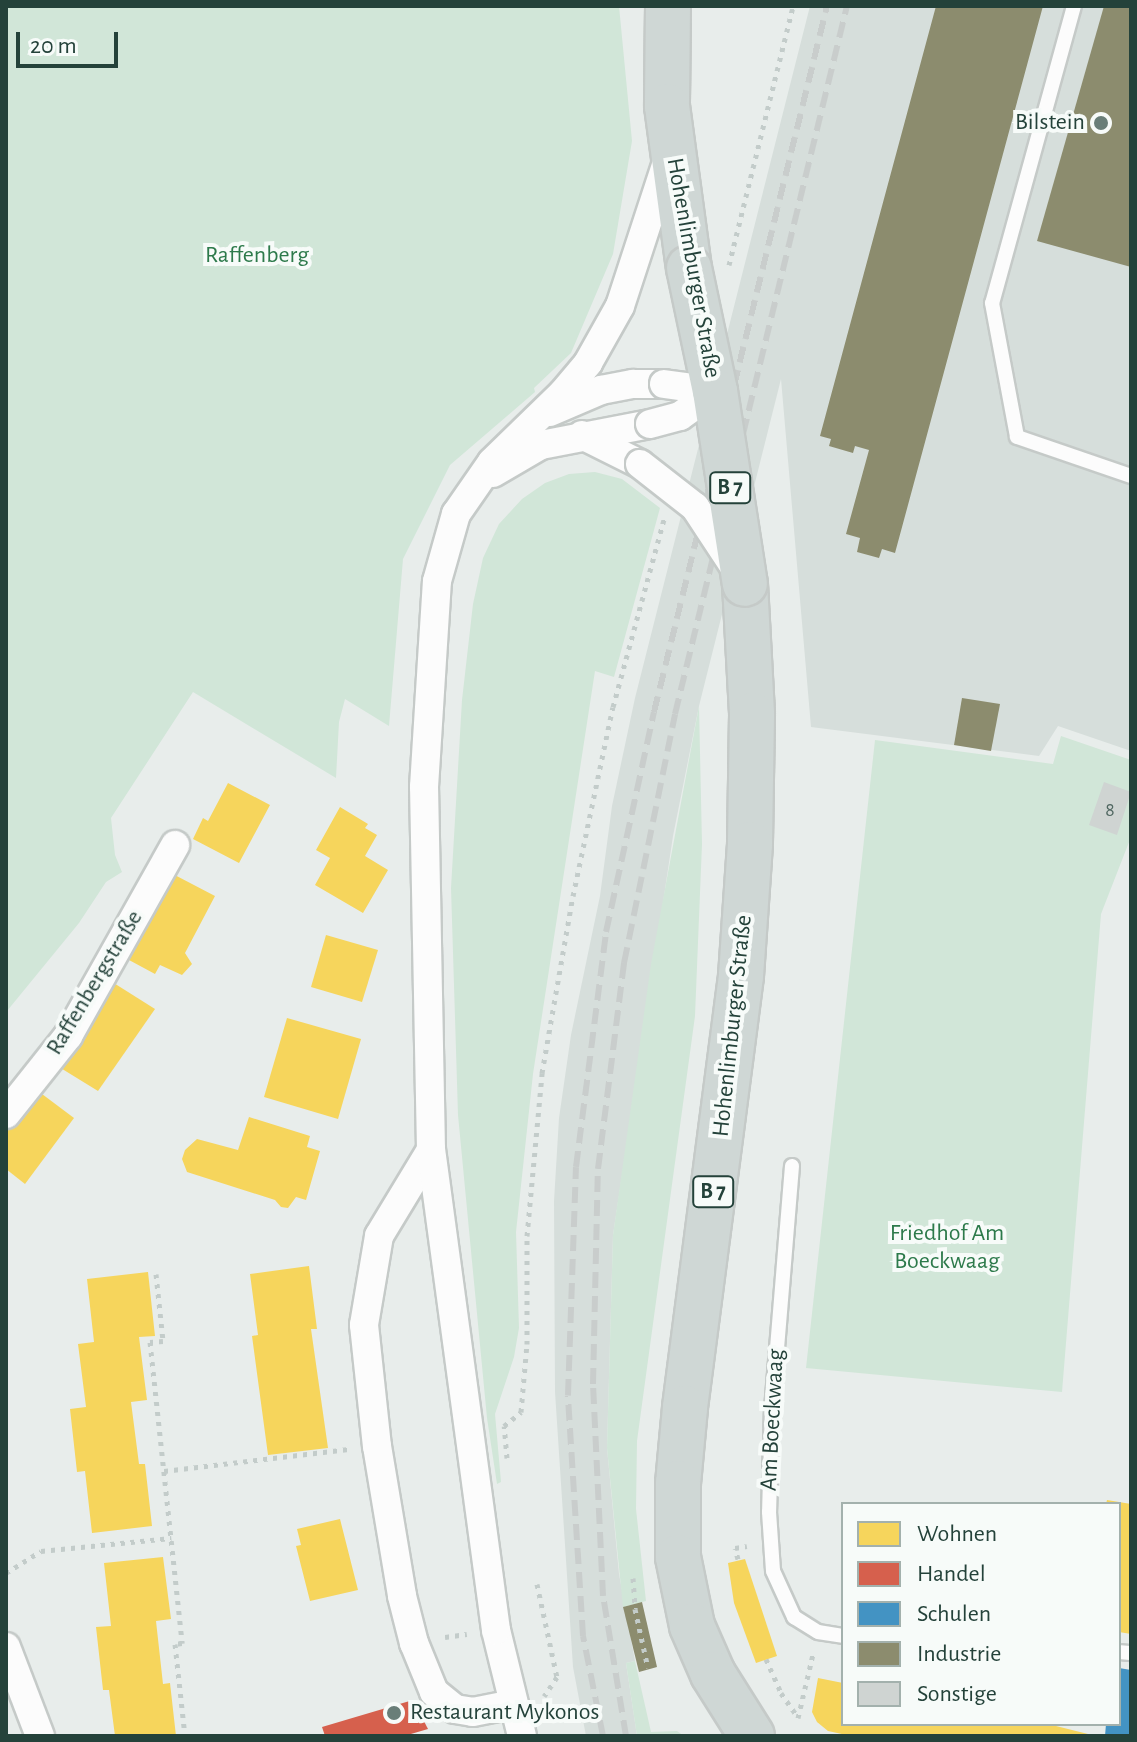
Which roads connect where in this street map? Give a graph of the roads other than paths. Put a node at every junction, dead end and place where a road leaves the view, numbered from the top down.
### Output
1 (668, 6) edge
2 (1074, 6) edge
3 (672, 145) junction
4 (715, 391) junction
5 (537, 418) junction
6 (582, 435) junction
7 (1131, 476) edge
8 (479, 481) junction
9 (745, 584) junction
10 (175, 845) dead end
11 (6, 1114) edge
12 (431, 1150) junction
13 (792, 1166) dead end
14 (841, 1636) edge
15 (6, 1647) edge
16 (513, 1704) junction
17 (40, 1736) edge
18 (522, 1736) edge
19 (752, 1736) edge

1 - 3 main road, Hohenlimburger Straße / B 7
2 - 7 lane
3 - 4 main road, Hohenlimburger Straße / B 7, bridge
3 - 5 street, Hohenlimburger Straße
4 - 5 street, Hohenlimburger Straße, bridge
4 - 6 street, Hohenlimburger Straße, bridge
4 - 9 main road, Hohenlimburger Straße / B 7, bridge
5 - 8 street, Hohenlimburger Straße
6 - 8 street, Hohenlimburger Straße
6 - 9 street, Hohenlimburger Straße, bridge
8 - 12 street, Hohenlimburger Straße
9 - 19 main road, Hohenlimburger Straße / B 7
10 - 11 street, Raffenbergstraße
12 - 16 street, Hohenlimburger Straße
12 - 16 street
13 - 14 lane, Am Boeckwaag
15 - 17 street
16 - 18 street, Hohenlimburger Straße

